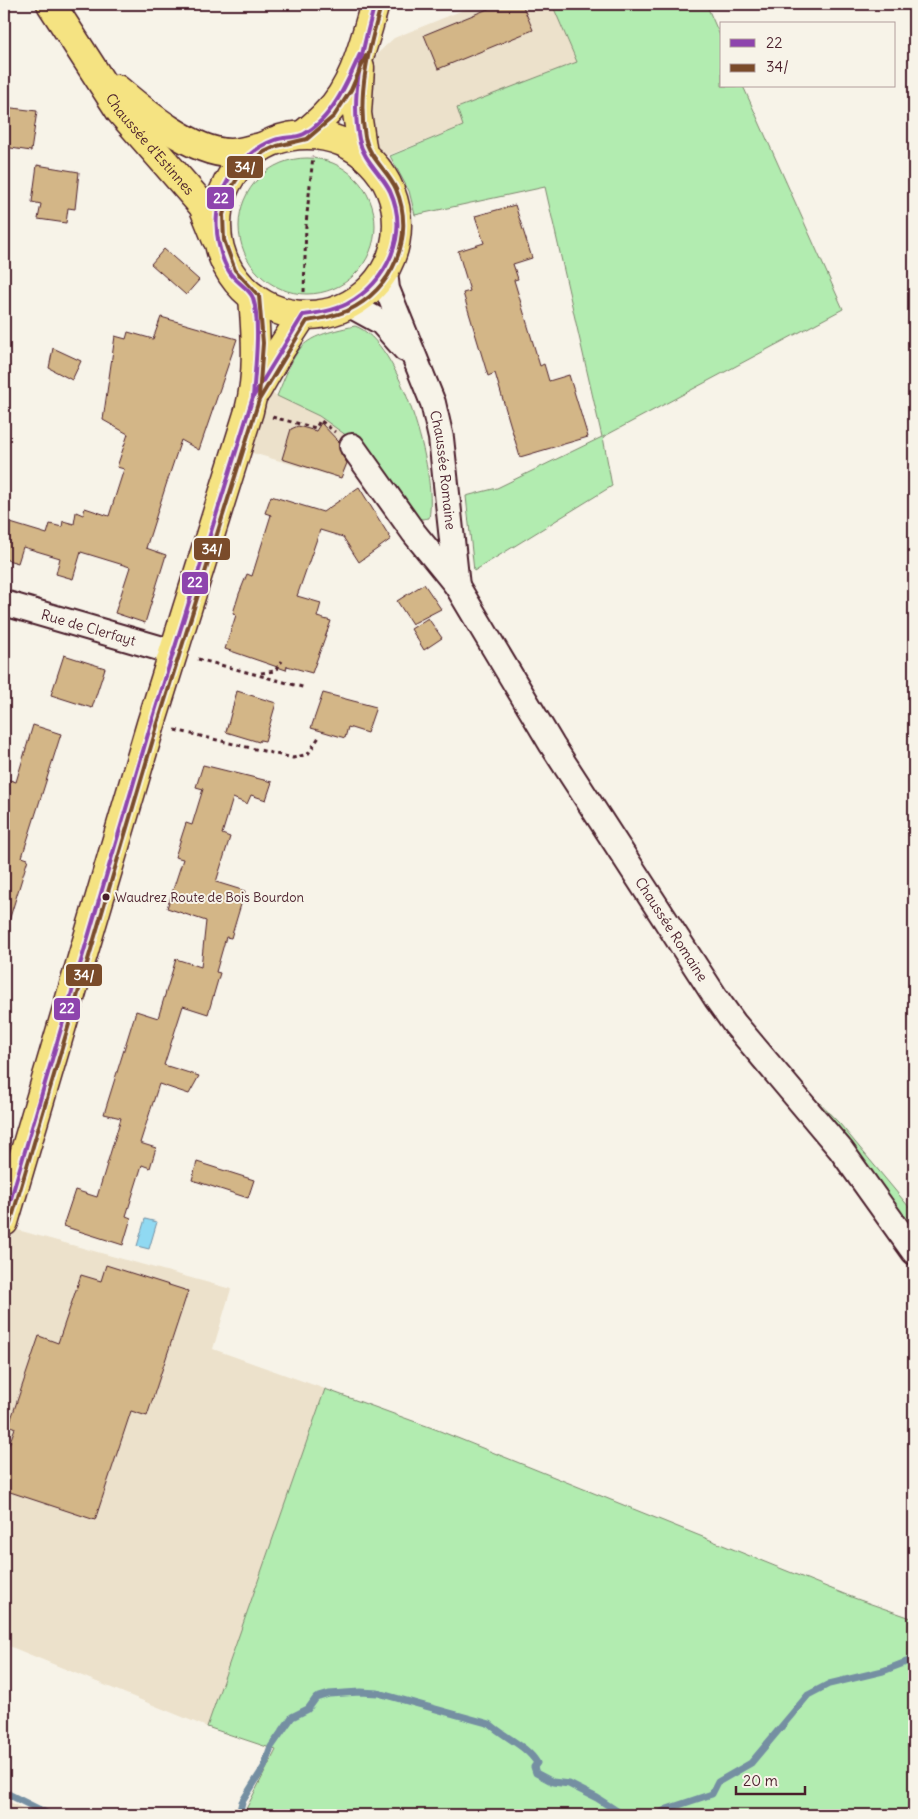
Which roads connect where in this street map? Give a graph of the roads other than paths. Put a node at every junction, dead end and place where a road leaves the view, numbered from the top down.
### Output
1 (52, 4) edge
2 (375, 4) edge
3 (364, 40) junction
4 (98, 73) junction
5 (309, 134) junction
6 (261, 147) junction
7 (363, 154) junction
8 (218, 241) junction
9 (385, 271) junction
10 (253, 298) junction
11 (350, 305) junction
12 (303, 315) junction
13 (414, 357) junction
14 (251, 404) junction
15 (352, 446) road end
16 (457, 586) junction
17 (4, 602) edge
18 (173, 652) junction
19 (4, 1222) edge
20 (914, 1252) edge

1 - 4 main road, Chaussée d'Estinnes
2 - 3 main road
3 - 5 main road
3 - 7 main road
4 - 6 main road, Chaussée d'Estinnes
4 - 8 main road, Chaussée d'Estinnes
5 - 6 main road
5 - 7 main road
6 - 8 main road
7 - 9 main road
8 - 10 main road, Chaussée d'Estinnes
9 - 11 main road
9 - 13 street, Chaussée Romaine
10 - 12 main road
10 - 14 main road
11 - 12 main road
11 - 13 street, Chaussée Romaine
12 - 14 main road
13 - 16 street, Chaussée Romaine
14 - 18 main road
15 - 16 street, Chaussée Romaine
16 - 20 street, Chaussée Romaine
17 - 18 street, Rue de Clerfayt
18 - 19 main road

